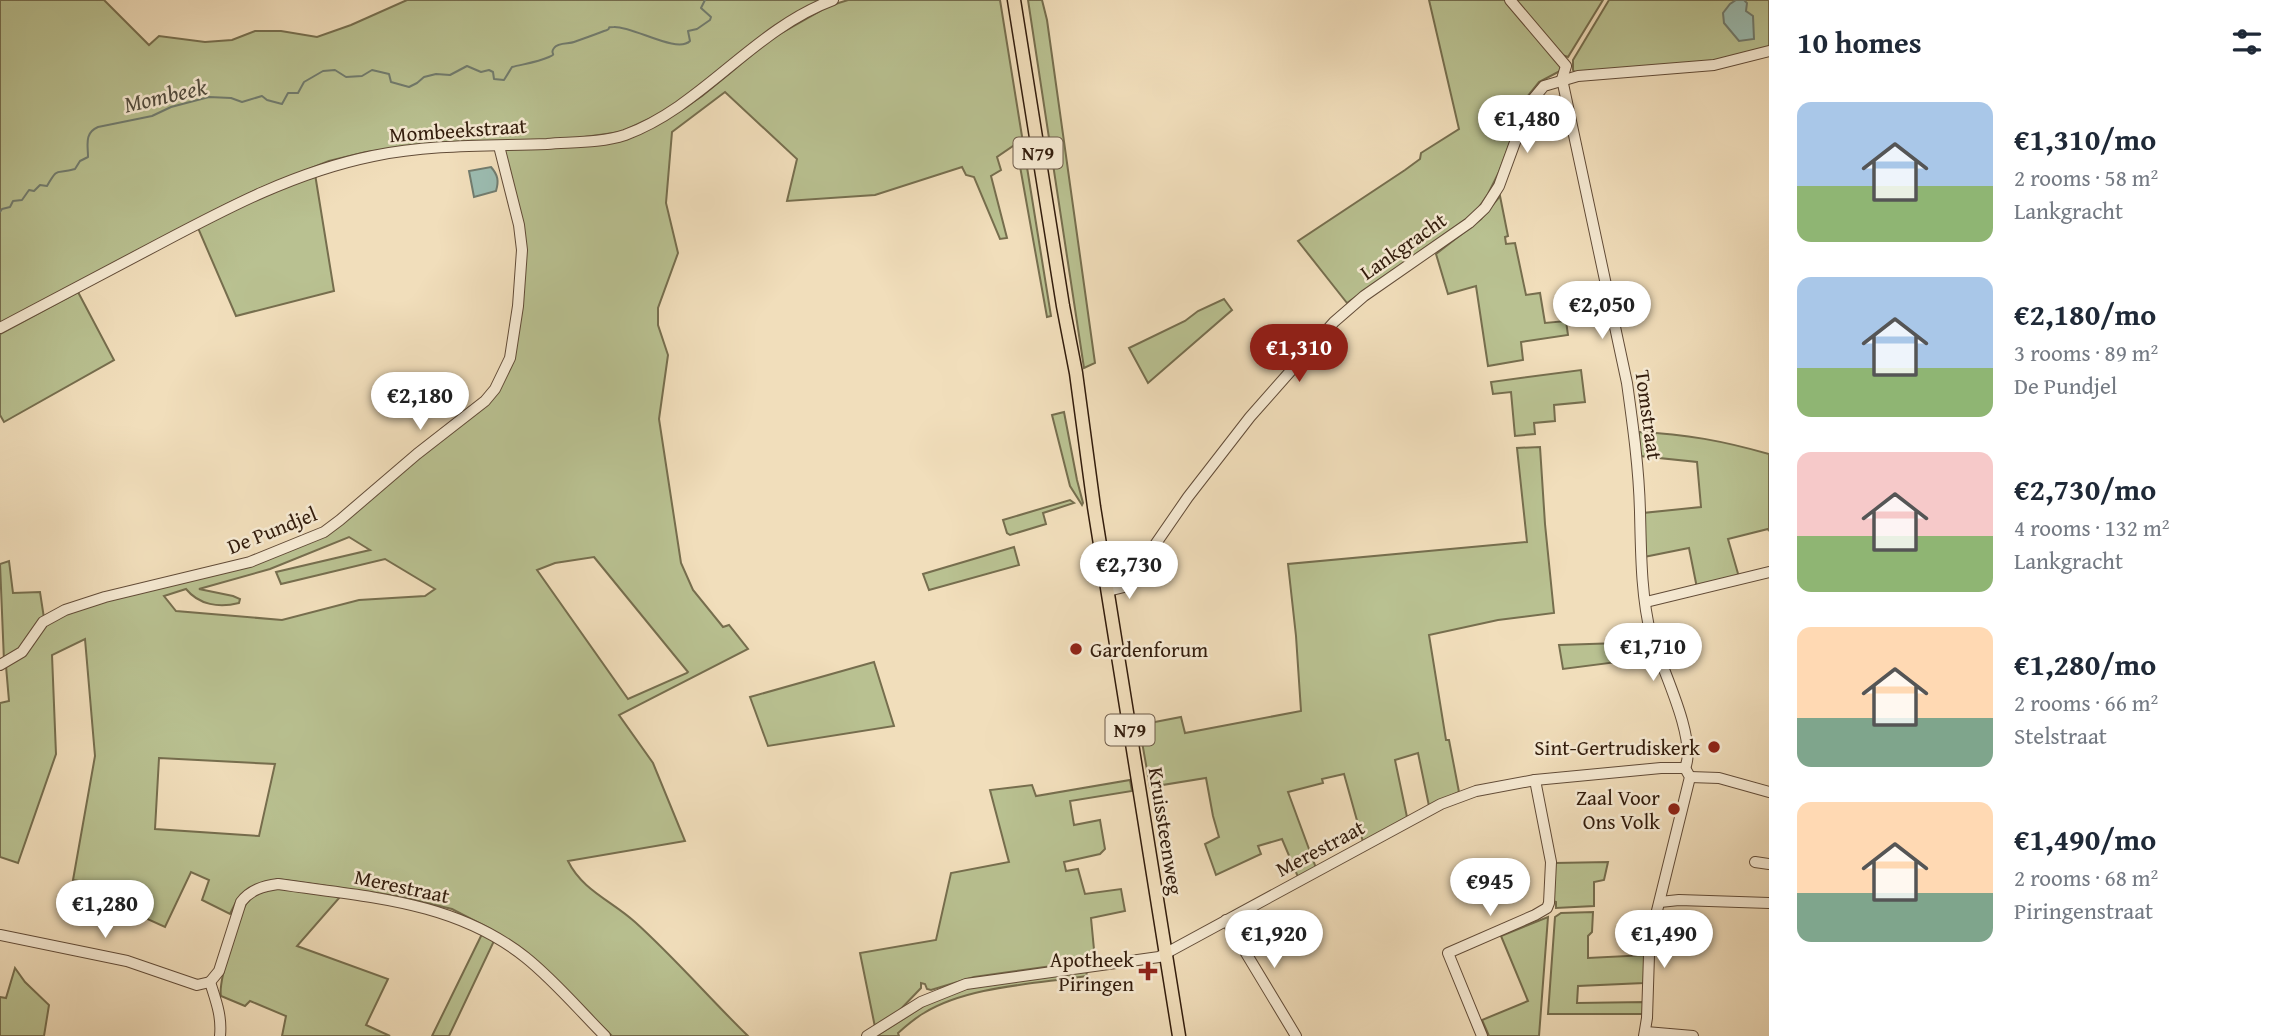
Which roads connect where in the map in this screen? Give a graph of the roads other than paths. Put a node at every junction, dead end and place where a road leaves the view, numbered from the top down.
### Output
1 (833, 0) edge
2 (1014, 0) edge
3 (1510, 0) edge
4 (1769, 51) edge
5 (1562, 79) junction
6 (499, 146) junction
7 (0, 328) edge
8 (1769, 572) edge
9 (1108, 591) junction
10 (1646, 602) junction
11 (0, 665) edge
12 (1687, 773) junction
13 (1535, 780) junction
14 (1769, 792) edge
15 (1755, 862) dead end
16 (1769, 864) edge
17 (1660, 902) junction
18 (1769, 903) edge
19 (1226, 920) junction
20 (0, 935) edge
21 (1166, 953) junction
22 (210, 982) junction
23 (1645, 1034) edge
24 (219, 1036) edge
25 (605, 1036) edge
26 (867, 1036) edge
27 (1180, 1036) edge
28 (1296, 1036) edge
29 (1482, 1036) edge
30 (1693, 1036) edge

1 - 6 street, Mombeekstraat
2 - 9 main road, Kruissteenweg / N79
3 - 5 street, Tomstraat
4 - 5 street, Lankgracht
5 - 9 street, Lankgracht
5 - 10 street, Tomstraat
6 - 7 street, Mombeekstraat
6 - 11 street, De Pundjel
8 - 10 street
9 - 21 main road, Kruissteenweg / N79
10 - 12 street, Tomstraat
12 - 13 street, Merestraat
12 - 14 street, Merestraat
12 - 17 street, Tomstraat
13 - 19 street, Merestraat
13 - 29 street
15 - 16 street
17 - 18 street
17 - 23 street, Tomstraat
19 - 21 street, Merestraat
19 - 28 street
20 - 22 street
21 - 26 street, Merestraat
21 - 27 main road, Kruissteenweg / N79
22 - 24 street
22 - 25 street, Merestraat
23 - 30 street

